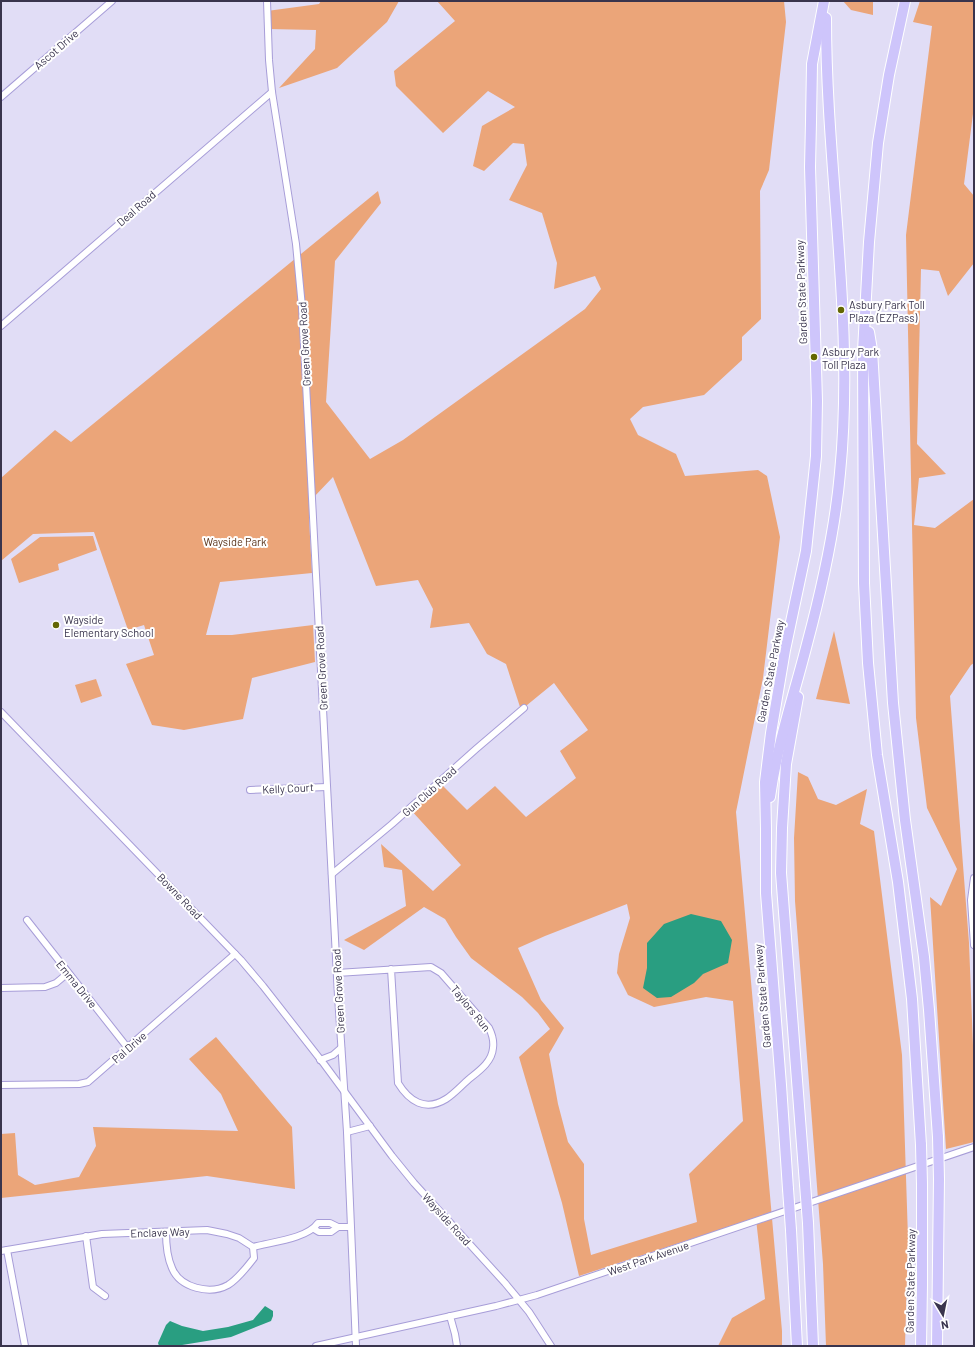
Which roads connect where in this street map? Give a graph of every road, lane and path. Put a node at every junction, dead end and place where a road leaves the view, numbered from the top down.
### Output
1 (112, 1) edge
2 (267, 1) edge
3 (825, 1) edge
4 (905, 1) edge
5 (272, 92) junction
6 (1, 97) edge
7 (866, 308) junction
8 (1, 326) edge
9 (807, 644) junction
10 (524, 708) dead end
11 (1, 712) edge
12 (327, 787) junction
13 (250, 790) dead end
14 (766, 829) junction
15 (332, 874) junction
16 (974, 878) edge
17 (27, 920) dead end
18 (974, 939) edge
19 (974, 945) edge
20 (234, 954) junction
21 (391, 969) junction
22 (68, 973) junction
23 (337, 973) junction
24 (1, 988) edge
25 (127, 1047) junction
26 (341, 1048) junction
27 (320, 1060) junction
28 (1, 1084) edge
29 (344, 1092) junction
30 (370, 1126) junction
31 (347, 1132) junction
32 (974, 1147) edge
33 (350, 1227) junction
34 (166, 1232) junction
35 (86, 1236) junction
36 (253, 1247) junction
37 (4, 1251) edge
38 (105, 1296) dead end
39 (519, 1300) junction
40 (450, 1316) junction
41 (356, 1337) junction
42 (25, 1346) edge
43 (316, 1346) edge
44 (356, 1346) edge
45 (457, 1346) edge
46 (551, 1346) edge
47 (797, 1346) edge
48 (813, 1346) edge
49 (921, 1346) edge
50 (937, 1346) edge

1 - 6 street, Ascot Drive
2 - 5 street, Green Grove Road
3 - 9 highway
3 - 14 highway, Garden State Parkway
4 - 7 highway, Garden State Parkway
5 - 8 street, Deal Road
5 - 12 street, Green Grove Road
7 - 49 highway, Garden State Parkway, bridge
7 - 50 highway, Garden State Parkway, bridge
9 - 14 highway
9 - 48 highway, bridge
10 - 15 street, Gun Club Road
11 - 20 street, Bowne Road
12 - 13 street, Kelly Court
12 - 15 street, Green Grove Road
14 - 47 highway, Garden State Parkway, bridge
15 - 23 street, Green Grove Road
16 - 18 street
17 - 22 street, Emma Drive
18 - 19 street
20 - 25 street, Pal Drive
20 - 27 street, Bowne Road
21 - 21 street, Taylors Run
21 - 23 street, Taylors Run
22 - 24 street
22 - 25 street, Emma Drive
23 - 26 street, Green Grove Road
25 - 28 street, Pal Drive
26 - 27 street
26 - 29 street, Green Grove Road
27 - 29 street, Bowne Road
29 - 30 street, Wayside Road
29 - 31 street, Green Grove Road
30 - 31 street
30 - 39 street, Wayside Road
31 - 33 street, Green Grove Road
32 - 39 street, West Park Avenue
33 - 36 street
33 - 41 street, Green Grove Road
34 - 35 street, Enclave Way
34 - 36 street, Enclave Way
34 - 36 street
35 - 37 street, Enclave Way
35 - 38 street
37 - 42 street
39 - 40 street, West Park Avenue
39 - 46 street, Wayside Road
40 - 41 street, West Park Avenue
40 - 45 street
41 - 43 street, West Park Avenue
41 - 44 street, Green Grove Road

